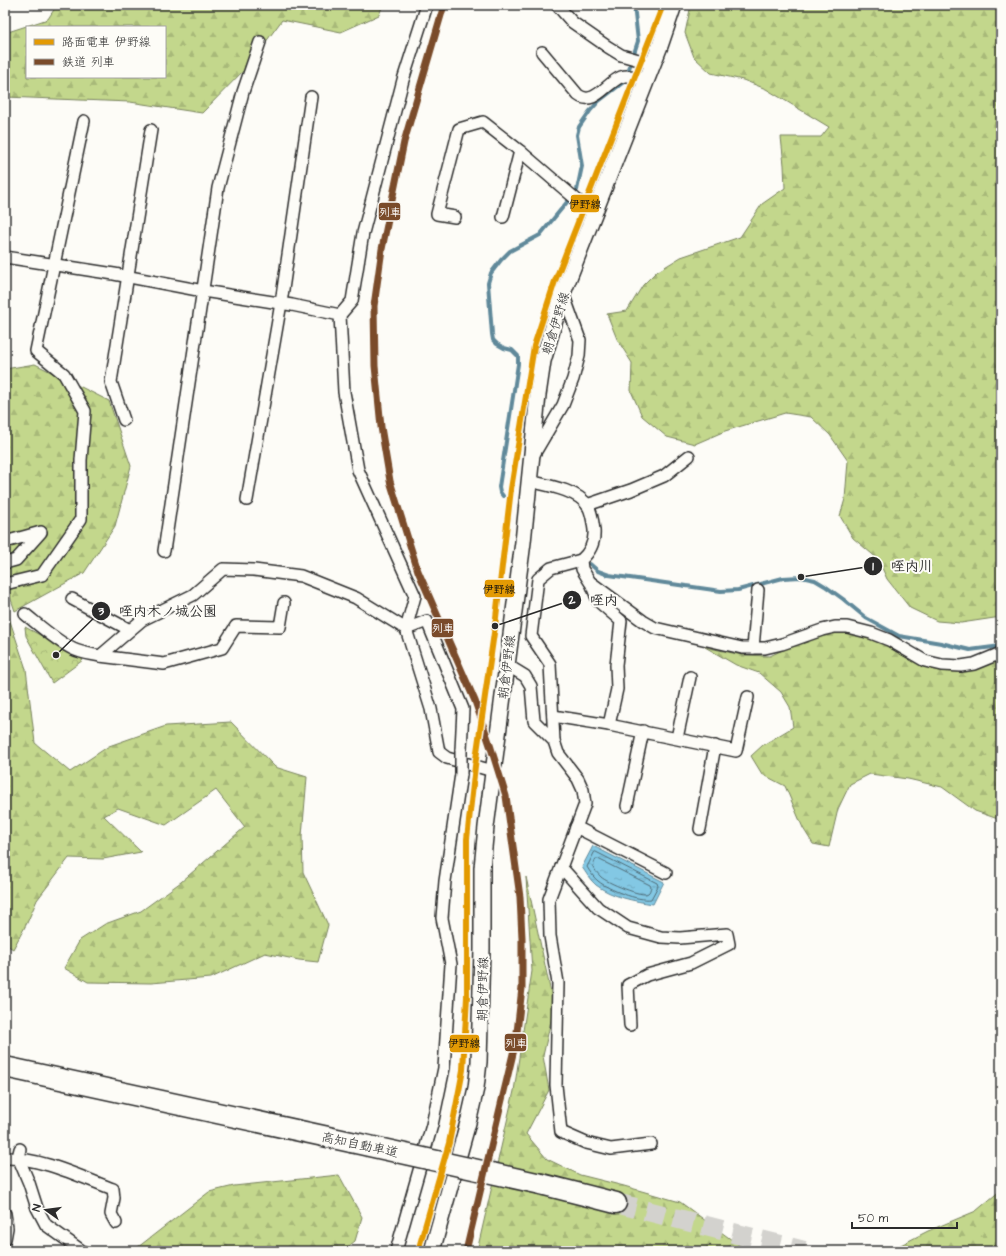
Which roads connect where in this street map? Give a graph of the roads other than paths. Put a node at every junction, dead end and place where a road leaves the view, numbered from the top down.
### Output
1 (427, 5) edge
2 (557, 5) edge
3 (674, 5) edge
4 (260, 42) dead end
5 (542, 52) dead end
6 (653, 64) junction
7 (646, 80) junction
8 (311, 97) dead end
9 (84, 121) dead end
10 (151, 130) dead end
11 (520, 151) junction
12 (595, 212) junction
13 (455, 217) dead end
14 (503, 217) dead end
15 (5, 257) edge
16 (53, 264) junction
17 (129, 277) junction
18 (203, 291) junction
19 (563, 293) junction
20 (281, 303) junction
21 (340, 315) junction
22 (124, 420) dead end
23 (689, 456) dead end
24 (531, 461) junction
25 (529, 481) junction
26 (248, 500) dead end
27 (588, 505) junction
28 (5, 542) edge
29 (164, 551) dead end
30 (581, 560) junction
31 (5, 563) edge
32 (590, 582) junction
33 (5, 584) edge
34 (758, 590) dead end
35 (72, 599) dead end
36 (284, 603) dead end
37 (25, 614) dead end
38 (406, 629) junction
39 (130, 630) junction
40 (753, 648) junction
41 (1001, 653) edge
42 (100, 656) junction
43 (507, 665) junction
44 (690, 677) dead end
45 (748, 697) dead end
46 (553, 716) junction
47 (609, 725) junction
48 (643, 731) junction
49 (677, 738) junction
50 (554, 741) junction
51 (715, 746) junction
52 (492, 771) junction
53 (627, 806) dead end
54 (576, 827) junction
55 (700, 829) dead end
56 (561, 867) junction
57 (666, 873) dead end
58 (630, 1025) dead end
59 (5, 1052) edge
60 (5, 1067) edge
61 (104, 1088) junction
62 (651, 1144) dead end
63 (19, 1153) junction
64 (5, 1158) edge
65 (616, 1203) tunnel mouth
66 (5, 1214) edge
67 (116, 1223) dead end
68 (5, 1239) edge
69 (82, 1251) edge
70 (396, 1251) edge
71 (432, 1251) edge

1 - 21 street
2 - 6 street
3 - 6 main road, 朝倉伊野線
4 - 18 street
5 - 7 street
6 - 7 main road, 朝倉伊野線
7 - 12 main road, 朝倉伊野線
8 - 20 street
9 - 16 street
10 - 17 street
11 - 12 street
11 - 13 street
11 - 14 street
12 - 19 main road, 朝倉伊野線
15 - 16 street
16 - 17 street
16 - 33 street
17 - 18 street
17 - 22 street
18 - 20 street
18 - 29 street
19 - 24 main road, 朝倉伊野線
19 - 24 street
20 - 21 street
20 - 26 street
21 - 38 street
23 - 27 street
24 - 25 main road, 朝倉伊野線
25 - 27 street
25 - 43 main road, 朝倉伊野線
27 - 30 street
28 - 31 street
30 - 32 street
30 - 46 street
32 - 40 street
32 - 47 street
34 - 40 street
35 - 39 street
36 - 42 street
37 - 42 street
38 - 39 street
38 - 52 street
38 - 70 street, bridge
39 - 42 street
40 - 41 street
43 - 50 street
43 - 52 main road, 朝倉伊野線
44 - 49 street
45 - 51 street
46 - 47 street
46 - 50 street
47 - 48 street
48 - 49 street
48 - 53 street
49 - 51 street
50 - 54 street
51 - 55 street
52 - 71 main road, 朝倉伊野線
54 - 56 street
54 - 57 street
56 - 58 street
56 - 62 street
59 - 61 highway, 高知自動車道
60 - 61 highway, 高知自動車道
61 - 65 highway, 高知自動車道, bridge
63 - 64 street
63 - 67 street
63 - 69 street
66 - 68 street

